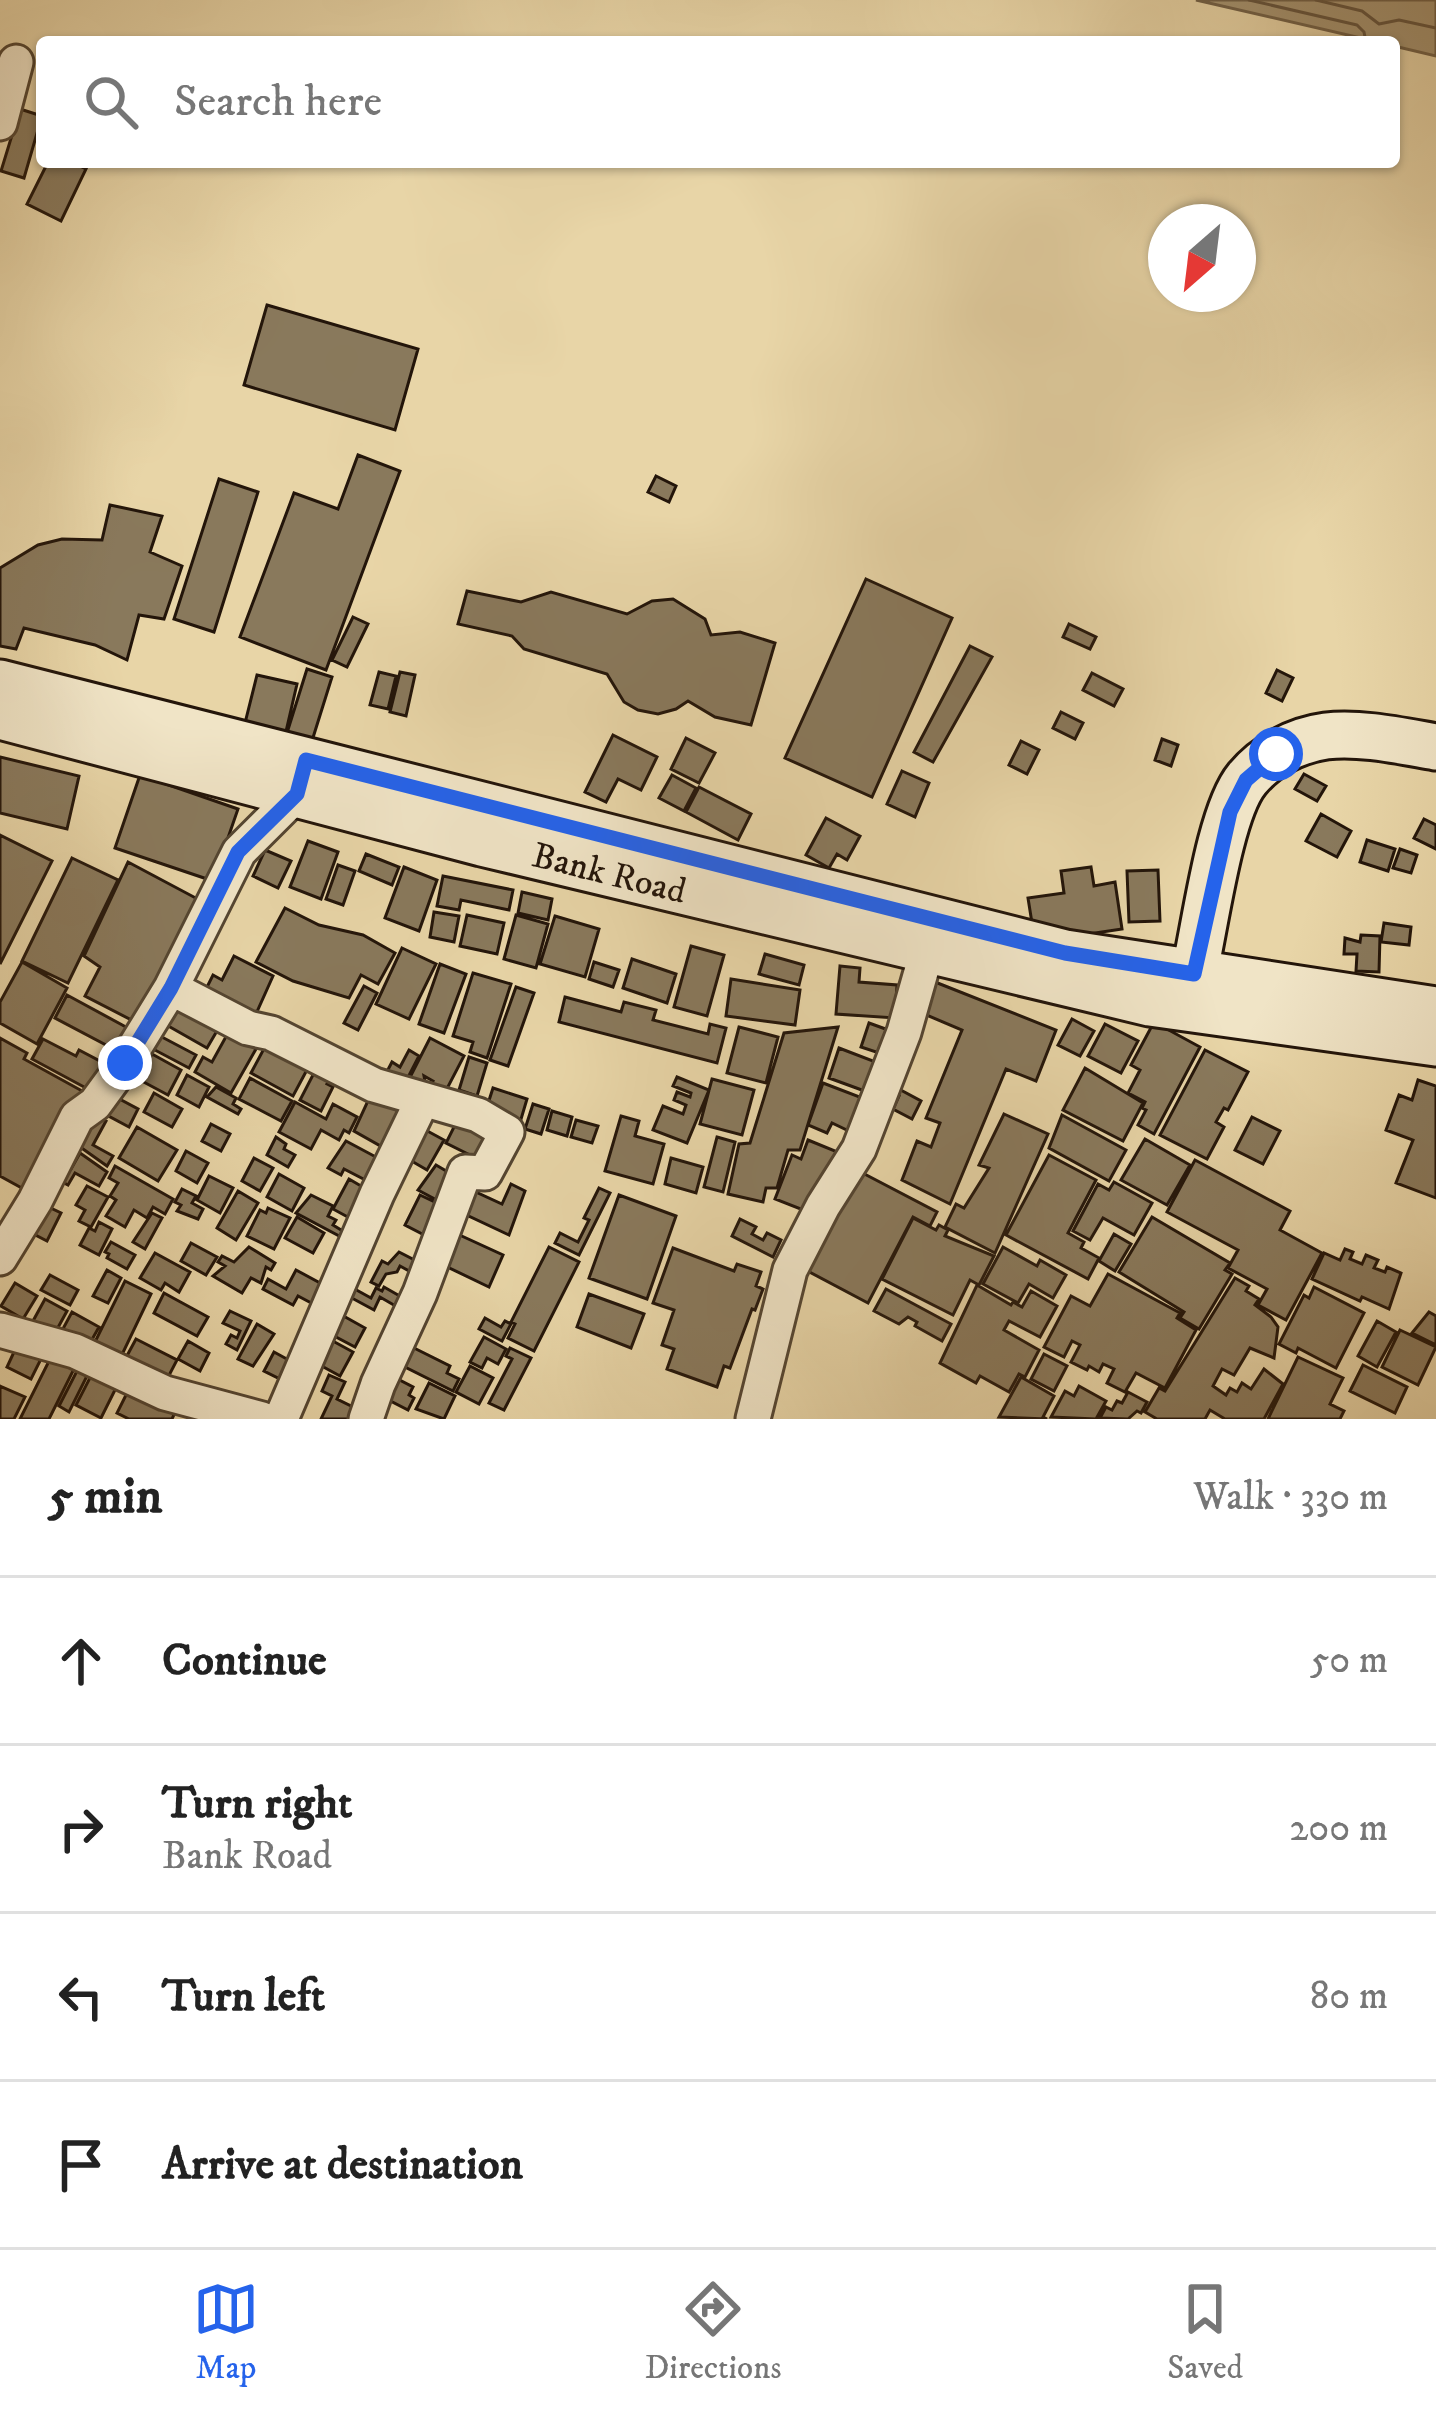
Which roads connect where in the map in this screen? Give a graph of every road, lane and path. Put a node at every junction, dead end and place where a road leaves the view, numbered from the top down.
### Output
1 (16, 62) dead end
2 (0, 123) edge
3 (0, 683) edge
4 (0, 716) edge
5 (1436, 747) edge
6 (302, 777) junction
7 (927, 951) junction
8 (1194, 974) junction
9 (171, 988) junction
10 (1436, 1010) edge
11 (1436, 1043) edge
12 (422, 1101) junction
13 (0, 1258) edge
14 (3, 1339) edge
15 (262, 1419) edge
16 (281, 1419) edge
17 (366, 1419) edge
18 (753, 1419) edge

1 - 2 street
3 - 6 main road, Bank Road
4 - 6 main road, Bank Road
5 - 8 main road
6 - 7 main road, Bank Road
6 - 8 main road, Bank Road
6 - 9 street
7 - 11 main road, Bank Road
7 - 18 street
8 - 10 main road, Bank Road
9 - 12 street
9 - 13 street
12 - 16 street
12 - 17 street
14 - 15 street

